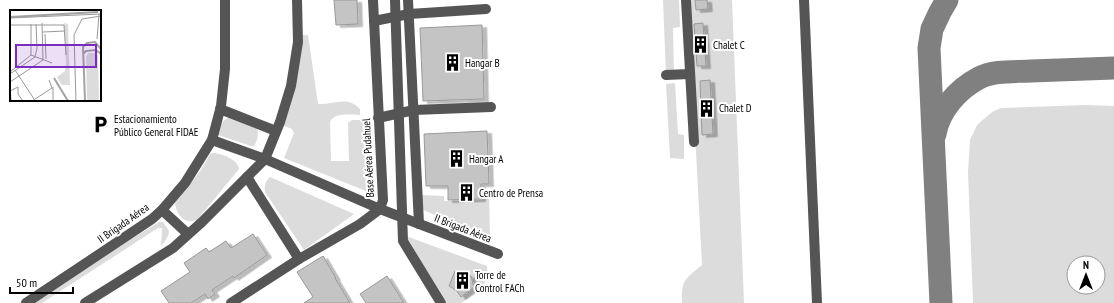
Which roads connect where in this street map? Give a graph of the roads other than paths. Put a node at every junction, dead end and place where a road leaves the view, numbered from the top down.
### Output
1 (224, 0) edge
2 (298, 0) edge
3 (372, 0) edge
4 (395, 0) edge
5 (408, 0) edge
6 (686, 0) edge
7 (804, 0) edge
8 (486, 9) dead end
9 (409, 14) junction
10 (395, 17) junction
11 (374, 21) junction
12 (689, 74) junction
13 (666, 75) dead end
14 (491, 107) dead end
15 (220, 109) junction
16 (414, 110) junction
17 (399, 113) junction
18 (378, 118) junction
19 (276, 131) junction
20 (212, 140) junction
21 (694, 142) dead end
22 (265, 159) junction
23 (247, 177) junction
24 (380, 209) junction
25 (162, 210) junction
26 (402, 217) junction
27 (419, 224) junction
28 (188, 234) junction
29 (498, 254) dead end
30 (299, 259) junction
31 (26, 303) edge
32 (85, 303) edge
33 (231, 303) edge
34 (441, 303) edge
35 (817, 303) edge

1 - 15 street, II Brigada Aérea
2 - 19 street
3 - 11 street, Base Aérea Pudahuel
4 - 10 street
5 - 9 street
6 - 12 street
7 - 35 street
8 - 9 street
9 - 10 street
9 - 16 street
10 - 11 street
10 - 17 street
11 - 18 street, Base Aérea Pudahuel
12 - 13 street
12 - 21 street
14 - 16 street
15 - 19 street
15 - 20 street, II Brigada Aérea
16 - 17 street
16 - 27 street
17 - 18 street
17 - 26 street
18 - 24 street, Base Aérea Pudahuel
19 - 22 street
20 - 22 street, II Brigada Aérea
20 - 25 street, II Brigada Aérea
22 - 23 street
22 - 24 street, II Brigada Aérea
23 - 28 street
23 - 30 street
24 - 26 street, II Brigada Aérea
24 - 30 street, Base Aérea Pudahuel
25 - 28 street
25 - 31 street, II Brigada Aérea
26 - 27 street, II Brigada Aérea
26 - 34 street
27 - 29 street, II Brigada Aérea
28 - 32 street
30 - 33 street, Base Aérea Pudahuel

